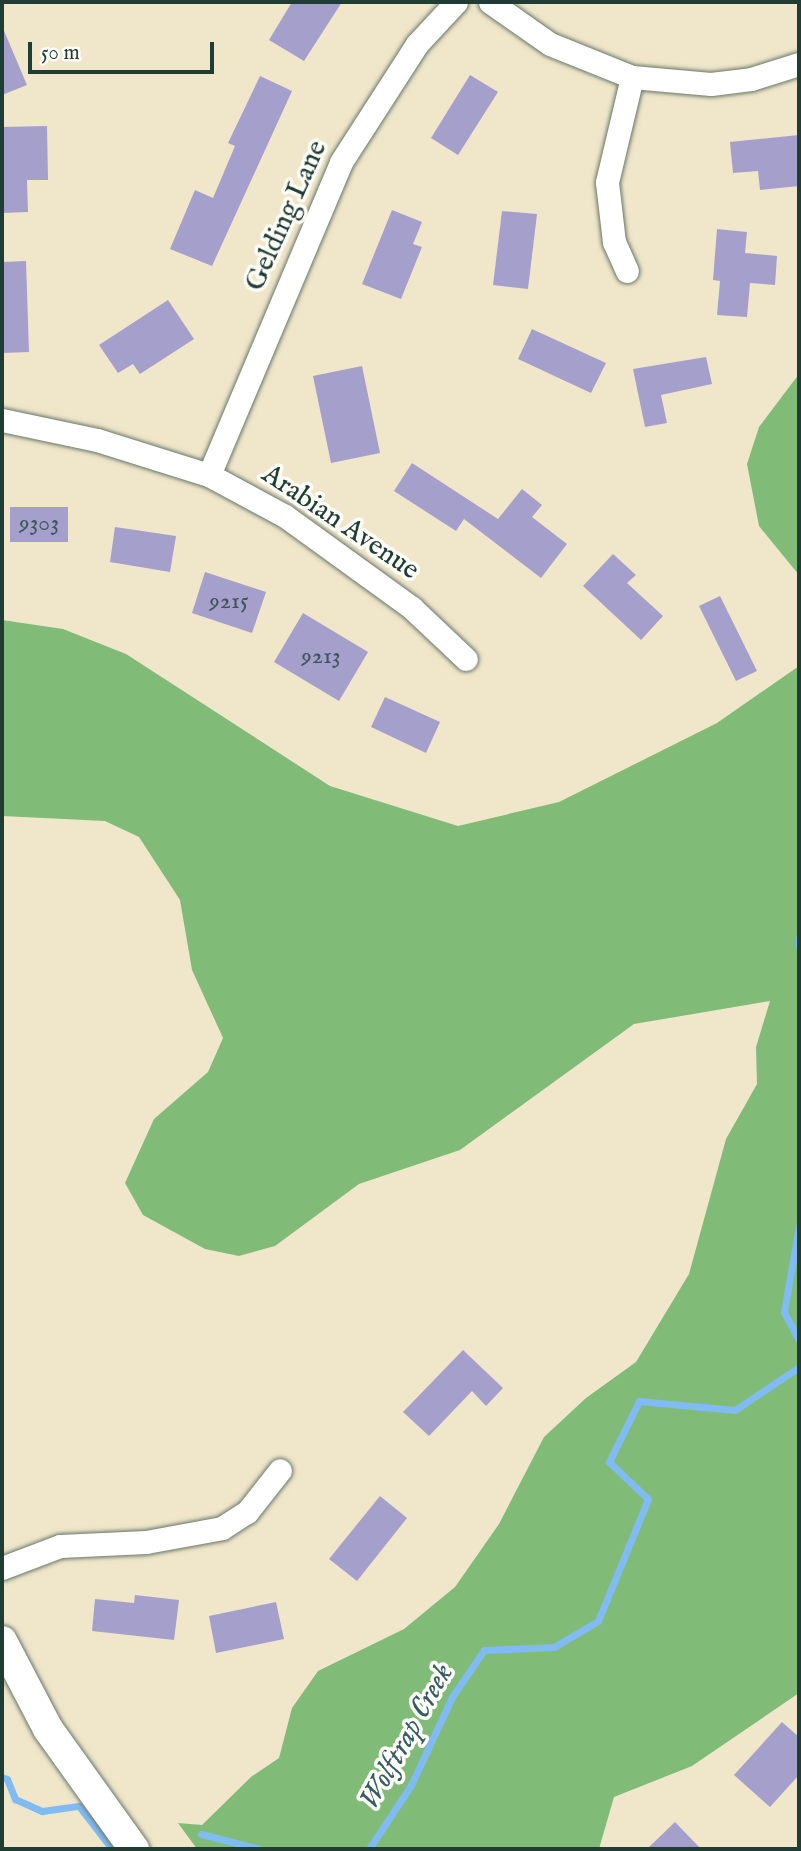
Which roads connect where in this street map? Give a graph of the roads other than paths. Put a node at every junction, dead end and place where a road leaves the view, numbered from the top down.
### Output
1 (456, 2) edge
2 (490, 2) edge
3 (799, 64) edge
4 (632, 77) junction
5 (627, 271) dead end
6 (2, 420) edge
7 (209, 475) junction
8 (467, 659) dead end
9 (280, 1470) dead end
10 (2, 1569) edge
11 (2, 1641) edge
12 (134, 1849) edge

1 - 7 street, Gelding Lane
2 - 4 street
3 - 4 street
4 - 5 street
6 - 7 street, Arabian Avenue
7 - 8 street, Arabian Avenue
9 - 10 street
11 - 12 street

